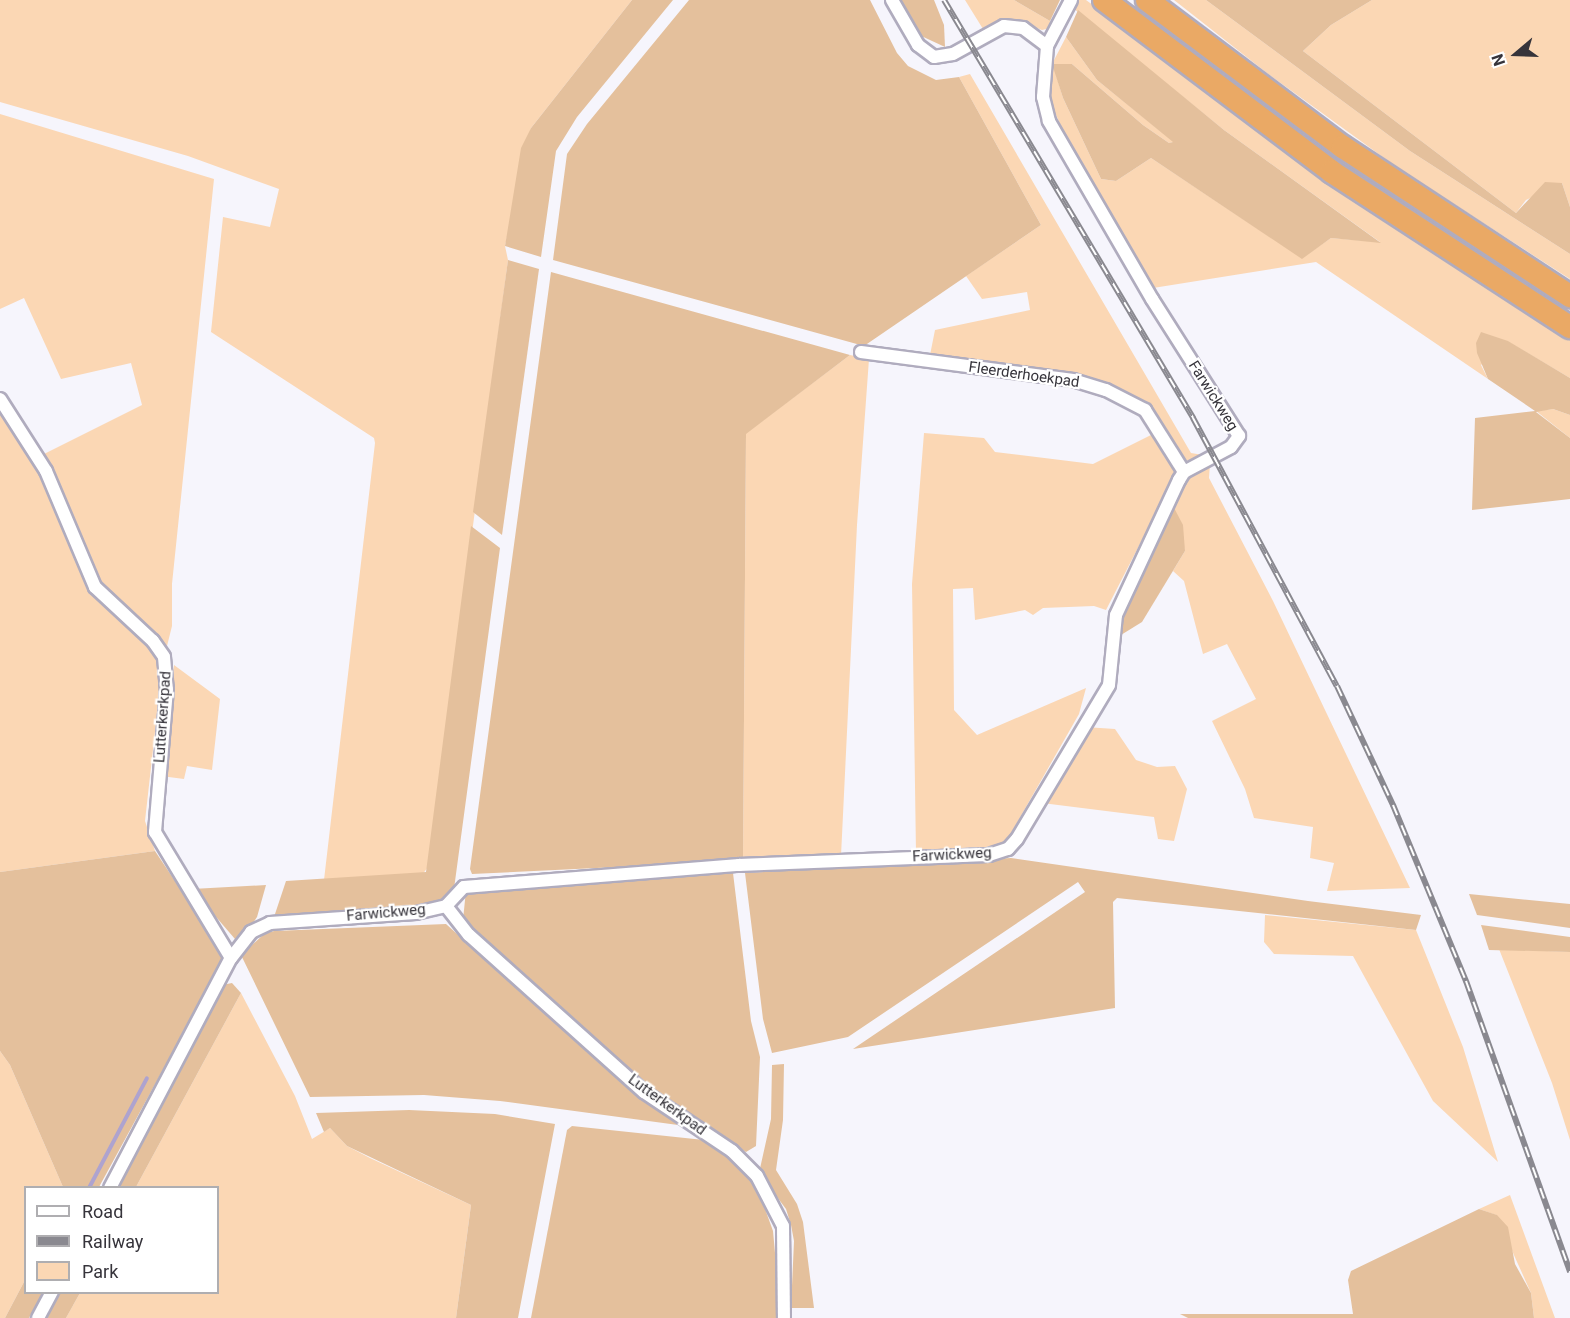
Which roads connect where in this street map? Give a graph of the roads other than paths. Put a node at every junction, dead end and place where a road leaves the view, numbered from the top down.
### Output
1 (892, 0) edge
2 (1071, 0) edge
3 (1104, 0) edge
4 (1147, 0) edge
5 (1047, 46) junction
6 (1570, 296) edge
7 (1570, 327) edge
8 (861, 352) dead end
9 (0, 399) edge
10 (1184, 472) junction
11 (446, 906) junction
12 (231, 958) junction
13 (111, 1186) edge
14 (51, 1294) edge
15 (38, 1318) edge
16 (784, 1318) edge

1 - 5 street
2 - 5 street, Farwickweg
3 - 7 highway
4 - 6 highway
5 - 10 street, Farwickweg
8 - 10 street, Fleerderhoekpad
9 - 12 street, Lutterkerkpad
10 - 11 street, Farwickweg
11 - 12 street, Farwickweg
11 - 16 street, Lutterkerkpad
12 - 13 street, Farwickweg
14 - 15 street

